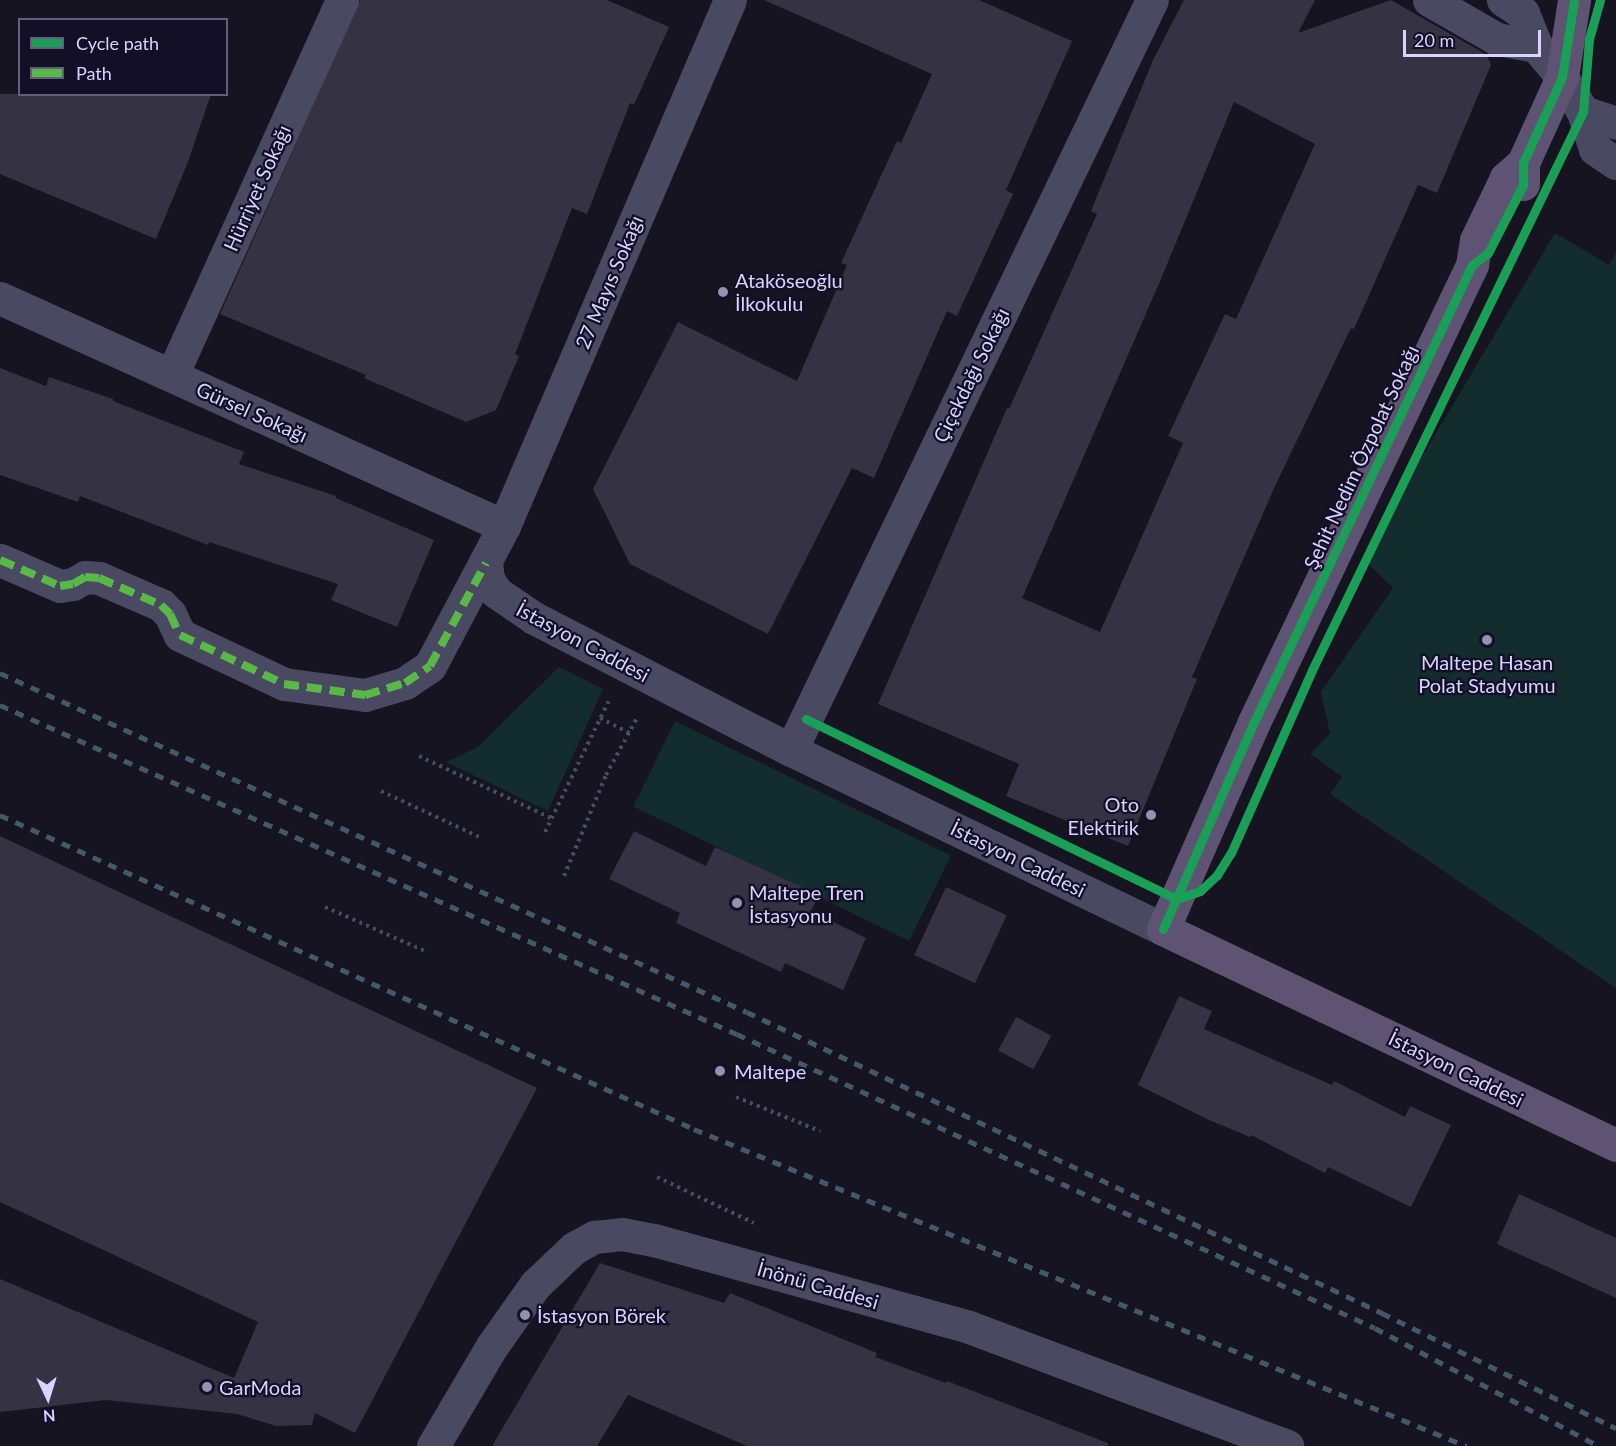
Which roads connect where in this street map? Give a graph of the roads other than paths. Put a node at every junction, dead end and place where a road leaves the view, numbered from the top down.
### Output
1 (342, 0) edge
2 (730, 0) edge
3 (1152, 0) edge
4 (1429, 0) edge
5 (1503, 0) edge
6 (1574, 0) edge
7 (1536, 46) junction
8 (1562, 76) junction
9 (1583, 112) junction
10 (1616, 123) edge
11 (1616, 163) edge
12 (0, 298) edge
13 (172, 375) junction
14 (504, 526) junction
15 (0, 560) edge
16 (486, 563) junction
17 (791, 750) junction
18 (1163, 929) junction
19 (1576, 1127) junction
20 (1616, 1130) edge
21 (1616, 1145) edge
22 (434, 1446) edge
23 (1288, 1446) edge

1 - 13 street, Hürriyet Sokağı
2 - 14 street, 27 Mayıs Sokağı
3 - 17 street, Çiçekdağı Sokağı
4 - 7 street
5 - 7 street
6 - 8 main road, Şehit Nedim Özpolat Sokağı
7 - 8 street
8 - 9 street
8 - 18 main road, Şehit Nedim Özpolat Sokağı
9 - 10 street
9 - 11 street
12 - 13 street, Gürsel Sokağı
13 - 14 street, Gürsel Sokağı
14 - 16 street, 27 Mayıs Sokağı
15 - 16 street, 27 Mayıs Sokağı
16 - 17 street, İstasyon Caddesi
17 - 18 street, İstasyon Caddesi
18 - 19 main road, İstasyon Caddesi
19 - 20 main road
19 - 21 main road, İstasyon Caddesi
22 - 23 street, İnönü Caddesi

